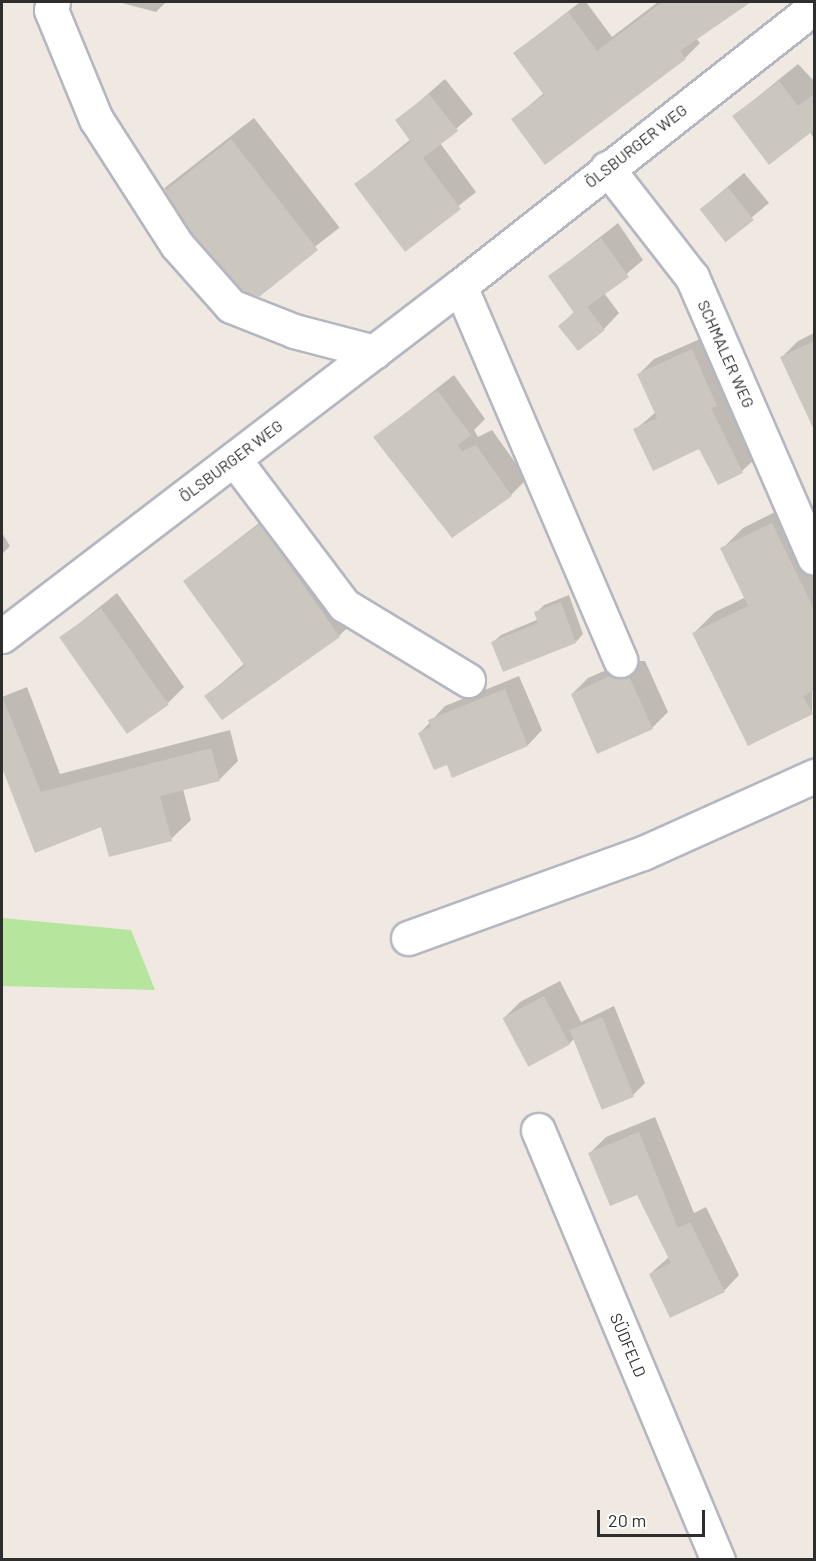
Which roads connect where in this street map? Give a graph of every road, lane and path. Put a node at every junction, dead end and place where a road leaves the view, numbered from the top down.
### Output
1 (53, 2) edge
2 (814, 7) edge
3 (607, 168) junction
4 (460, 286) junction
5 (374, 352) junction
6 (234, 459) junction
7 (814, 558) edge
8 (2, 636) edge
9 (620, 660) dead end
10 (468, 680) dead end
11 (814, 776) edge
12 (408, 938) dead end
13 (538, 1130) dead end
14 (718, 1560) edge

1 - 5 street
2 - 3 street, ÖLSBURGER WEG
3 - 4 street, ÖLSBURGER WEG
3 - 7 street, SCHMALER WEG
4 - 5 street, ÖLSBURGER WEG
4 - 9 street
5 - 6 street, ÖLSBURGER WEG
6 - 8 street, ÖLSBURGER WEG
6 - 10 street
11 - 12 street
13 - 14 street, SÜDFELD

